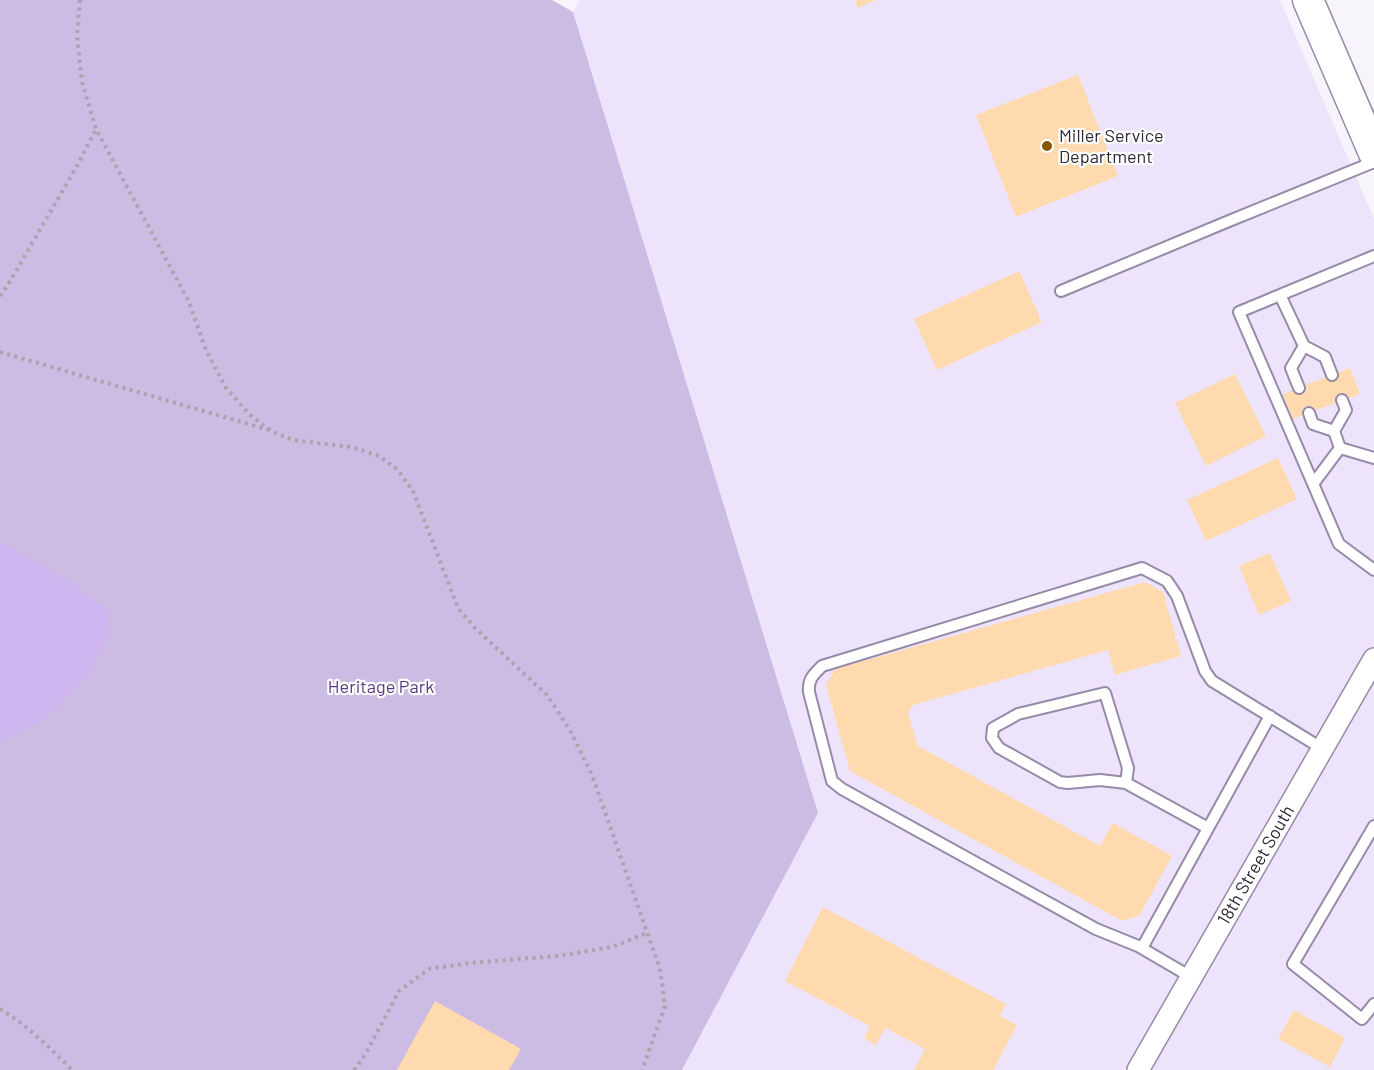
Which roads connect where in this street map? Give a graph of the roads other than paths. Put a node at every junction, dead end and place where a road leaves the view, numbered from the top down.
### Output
1 (1308, 0) edge
2 (1374, 153) edge
3 (1374, 162) edge
4 (1374, 256) edge
5 (1061, 291) dead end
6 (1280, 295) junction
7 (1304, 346) junction
8 (1332, 375) dead end
9 (1299, 388) dead end
10 (1342, 400) dead end
11 (1309, 413) dead end
12 (1334, 431) junction
13 (1340, 448) junction
14 (1374, 458) edge
15 (1313, 484) junction
16 (1374, 570) edge
17 (1374, 659) edge
18 (1269, 717) junction
19 (1323, 748) junction
20 (1126, 783) junction
21 (1374, 826) edge
22 (1208, 828) junction
23 (1142, 948) junction
24 (1191, 977) junction
25 (1374, 1004) edge
26 (1138, 1070) edge

1 - 2 main road
3 - 5 lane
4 - 6 lane
6 - 7 lane
6 - 15 lane
7 - 8 lane
7 - 9 lane
10 - 12 lane
11 - 12 lane
12 - 13 lane
13 - 14 lane
13 - 15 lane
15 - 16 lane
17 - 19 street, 18th Street South
18 - 19 lane
18 - 22 lane
18 - 23 lane
19 - 24 street, 18th Street South
20 - 20 lane
20 - 22 lane
21 - 25 lane
22 - 23 lane
23 - 24 lane
24 - 26 street, 18th Street South

